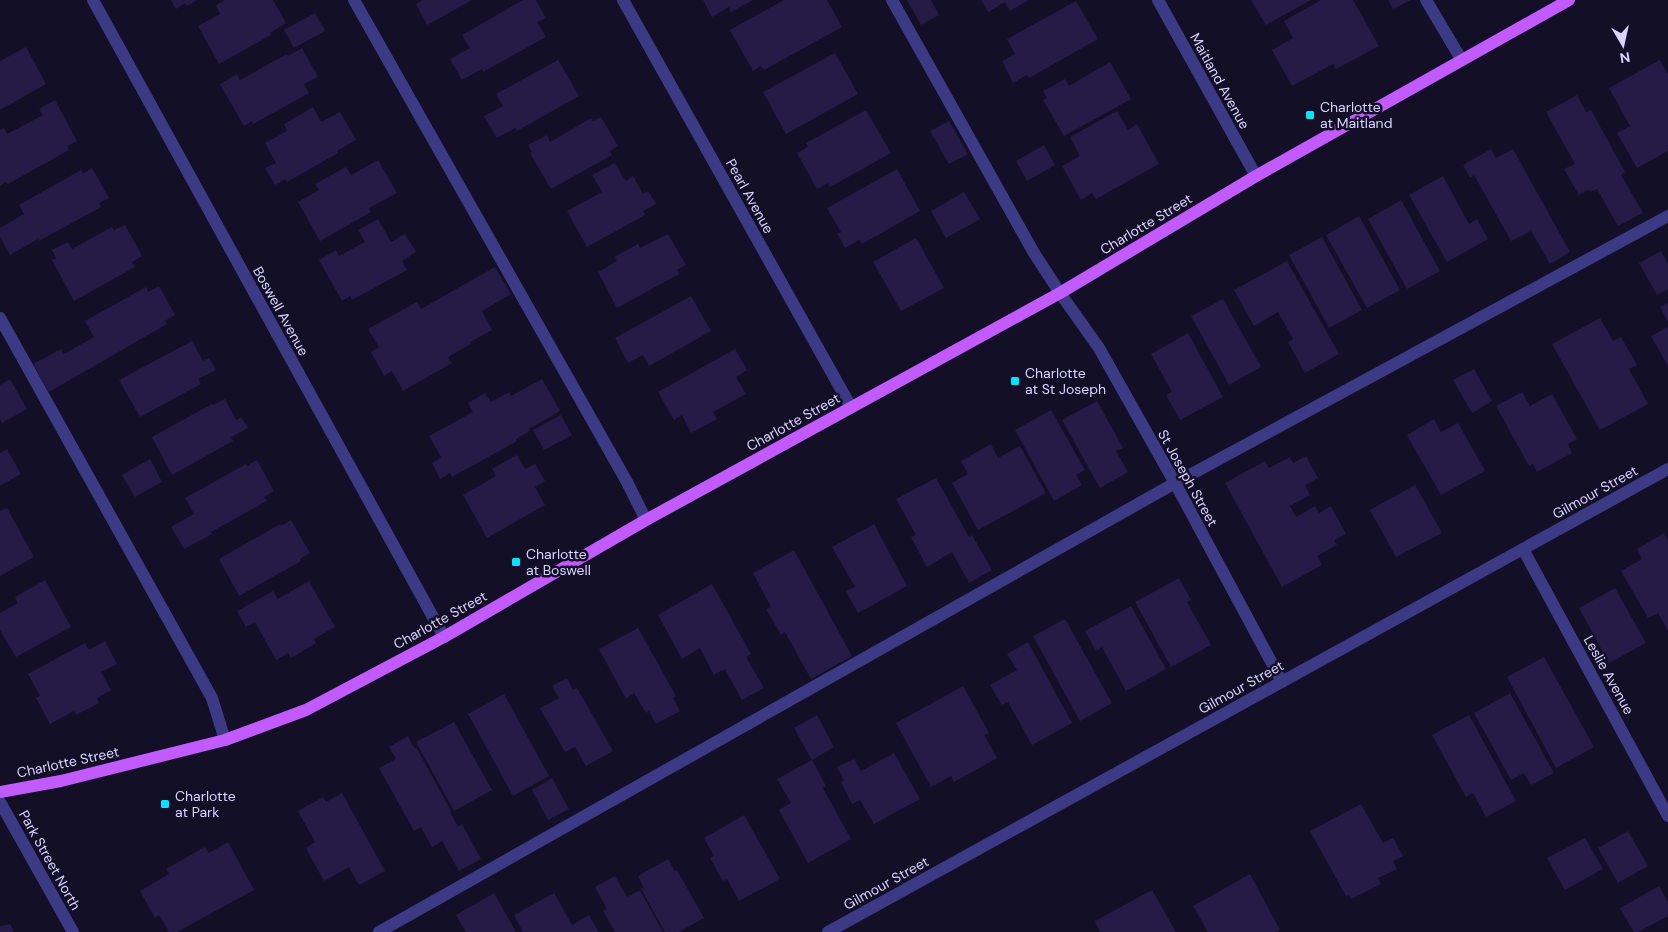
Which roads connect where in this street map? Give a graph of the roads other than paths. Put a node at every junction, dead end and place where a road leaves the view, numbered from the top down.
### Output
1 (93, 0) edge
2 (354, 0) edge
3 (623, 0) edge
4 (892, 0) edge
5 (1158, 0) edge
6 (1426, 0) edge
7 (1569, 0) edge
8 (1462, 59) junction
9 (1256, 176) junction
10 (1668, 216) edge
11 (1060, 293) junction
12 (0, 318) edge
13 (850, 407) junction
14 (1668, 469) edge
15 (1175, 483) junction
16 (646, 520) junction
17 (1522, 549) junction
18 (444, 637) junction
19 (1282, 682) junction
20 (225, 740) junction
21 (0, 792) edge
22 (0, 802) edge
23 (1668, 816) edge
24 (73, 932) edge
25 (379, 932) edge
26 (828, 932) edge

1 - 18 street, Boswell Avenue
2 - 16 street
3 - 13 street, Pearl Avenue
4 - 11 street, St Joseph Street
5 - 9 street, Maitland Avenue
6 - 8 street
7 - 8 main road, Charlotte Street
8 - 9 main road, Charlotte Street
9 - 11 main road, Charlotte Street
10 - 15 street
11 - 13 main road, Charlotte Street
11 - 15 street, St Joseph Street
12 - 20 street
13 - 16 main road, Charlotte Street
14 - 17 street, Gilmour Street
15 - 19 street, St Joseph Street
15 - 25 street
16 - 18 main road, Charlotte Street
17 - 19 street, Gilmour Street
17 - 23 street, Leslie Avenue
18 - 20 main road, Charlotte Street
19 - 26 street, Gilmour Street
20 - 21 main road, Charlotte Street
22 - 24 street, Park Street North

